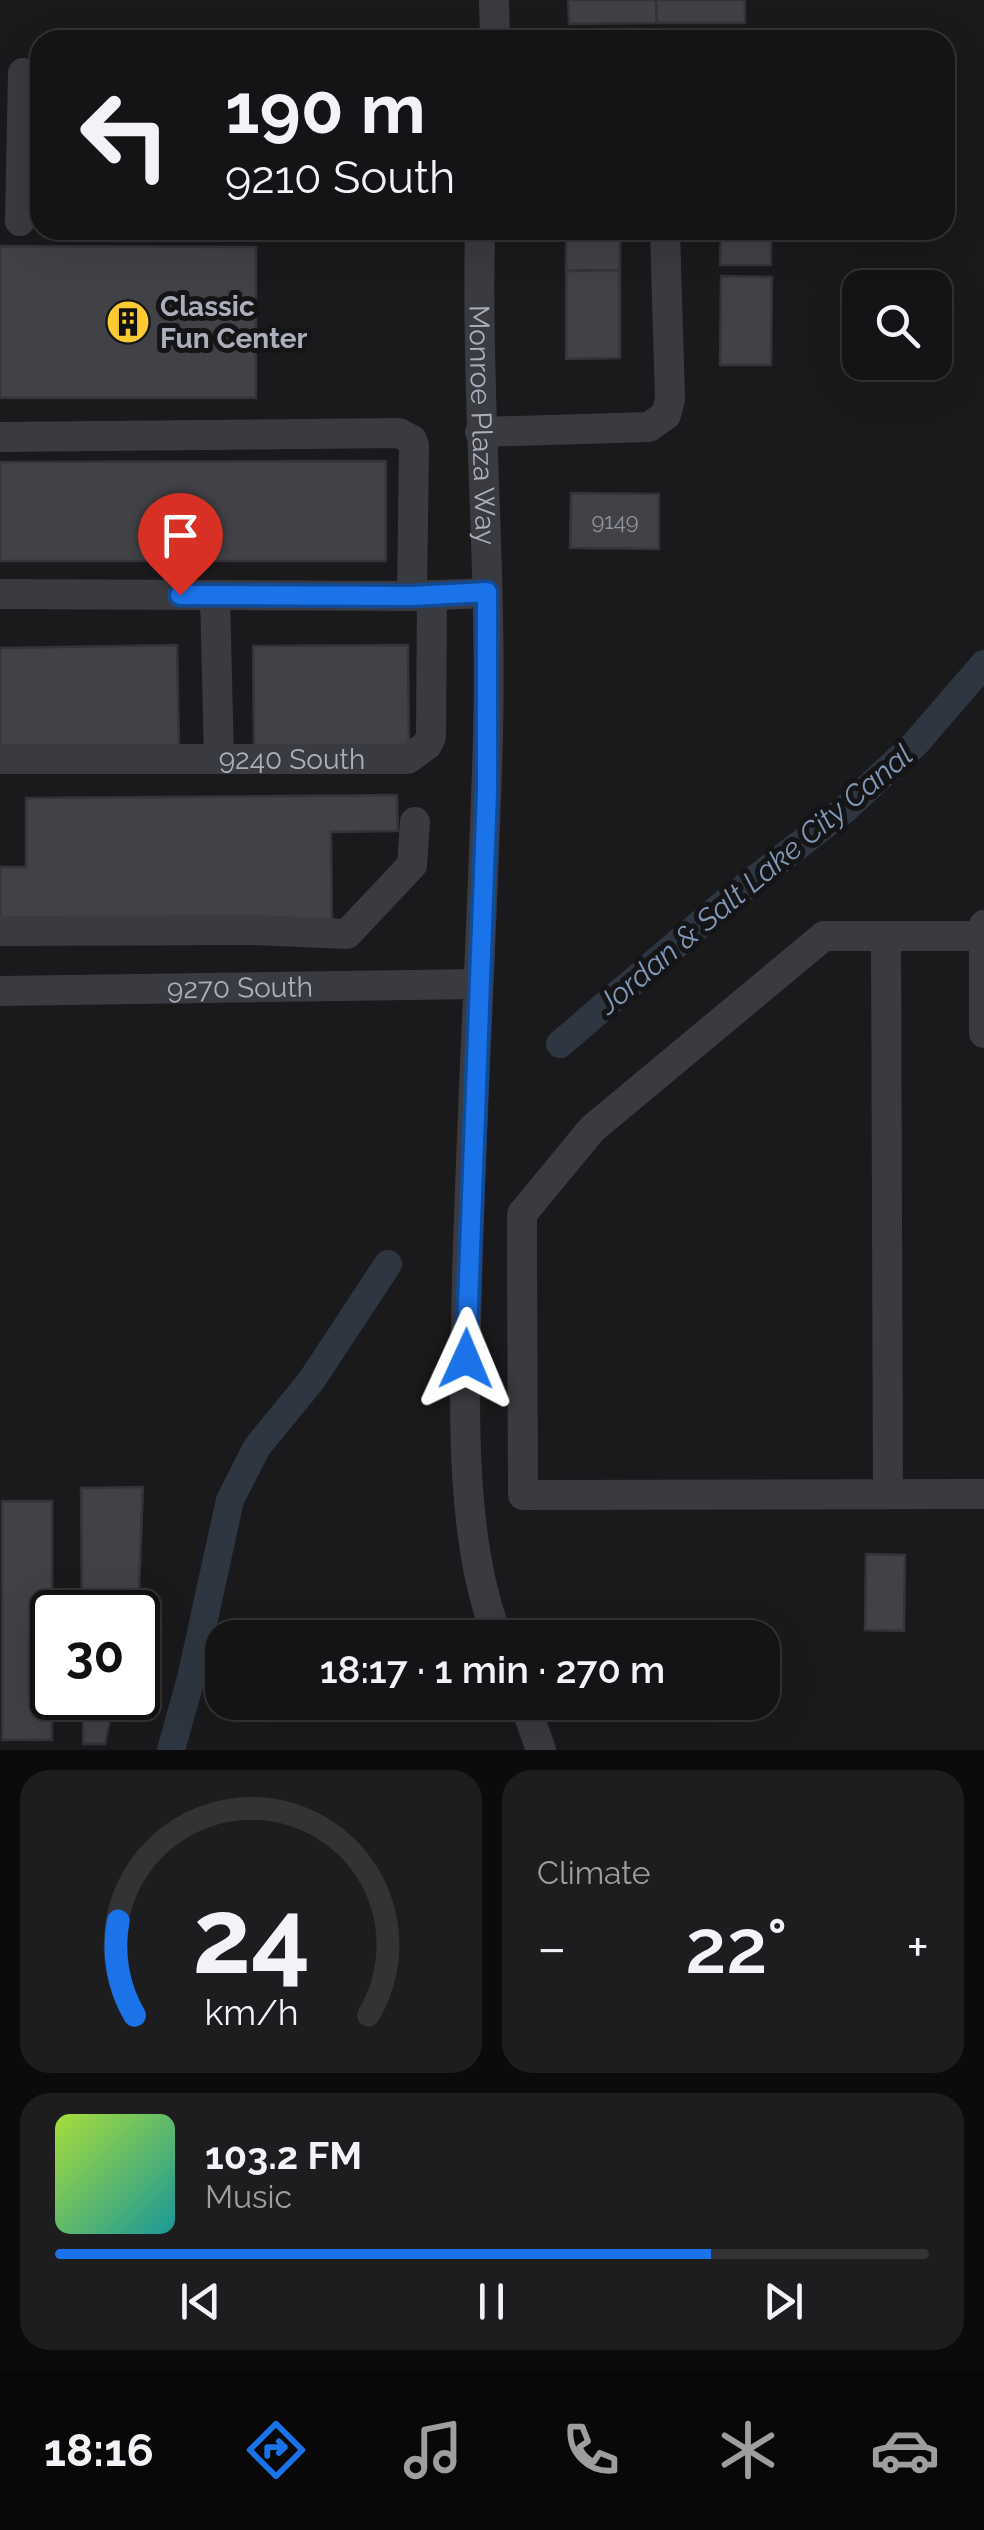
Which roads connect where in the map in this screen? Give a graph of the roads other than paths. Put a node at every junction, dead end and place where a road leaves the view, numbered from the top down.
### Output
1 (494, 0) edge
2 (495, 30) edge
3 (21, 73) edge
4 (20, 221) edge
5 (480, 240) edge
6 (665, 240) edge
7 (480, 432) junction
8 (0, 436) edge
9 (487, 592) junction
10 (0, 594) edge
11 (216, 595) junction
12 (422, 595) junction
13 (0, 759) edge
14 (218, 759) junction
15 (414, 822) dead end
16 (0, 931) edge
17 (983, 931) edge
18 (886, 936) junction
19 (478, 984) junction
20 (0, 990) edge
21 (984, 1033) edge
22 (888, 1494) junction
23 (984, 1494) edge
24 (491, 1620) edge
25 (530, 1720) edge
26 (541, 1750) edge

1 - 2 street
3 - 4 street
5 - 7 street, Monroe Plaza Way
6 - 7 street
7 - 9 street, Monroe Plaza Way
8 - 12 street, 9240 South
9 - 12 street
9 - 19 street, Monroe Plaza Way
10 - 11 street
11 - 12 street
11 - 14 street
12 - 14 street, 9240 South
13 - 14 street, 9240 South
15 - 16 street
17 - 18 street
17 - 21 street
18 - 22 street
18 - 22 street
19 - 20 street, 9270 South
19 - 24 street, Monroe Plaza Way
22 - 23 street
25 - 26 street

